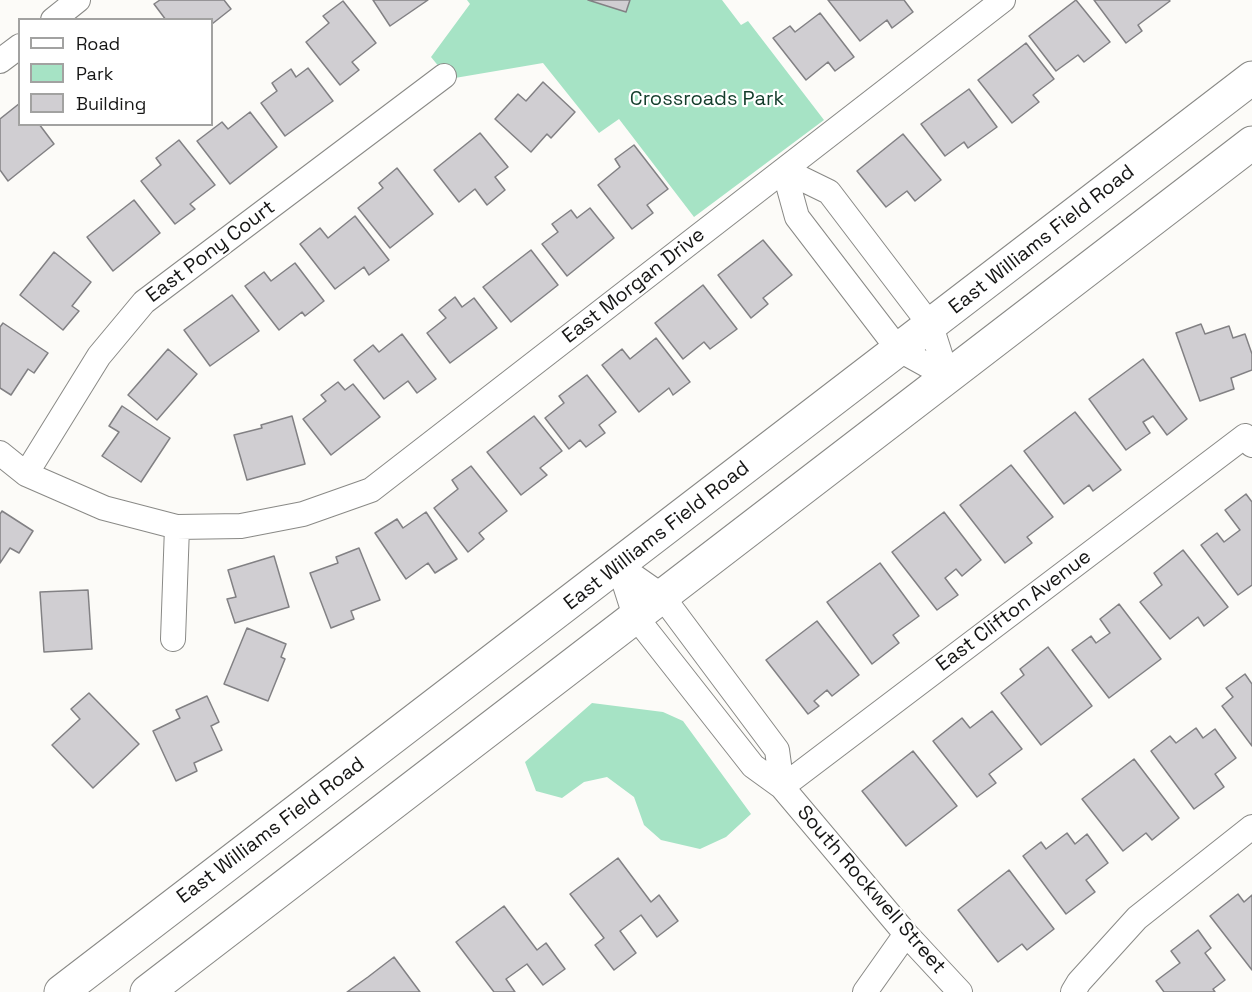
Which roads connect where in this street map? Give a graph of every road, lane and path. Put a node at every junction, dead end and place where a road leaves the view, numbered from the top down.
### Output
1 (78, 0) edge
2 (1003, 0) edge
3 (56, 18) edge
4 (18, 48) edge
5 (0, 61) edge
6 (444, 76) dead end
7 (1252, 78) edge
8 (1252, 143) edge
9 (784, 170) junction
10 (931, 326) junction
11 (898, 349) junction
12 (947, 376) junction
13 (1249, 440) edge
14 (0, 453) edge
15 (26, 474) junction
16 (177, 526) junction
17 (619, 566) junction
18 (662, 596) junction
19 (635, 616) junction
20 (173, 639) dead end
21 (782, 787) junction
22 (1252, 827) edge
23 (906, 934) junction
24 (61, 992) edge
25 (147, 992) edge
26 (865, 992) edge
27 (960, 992) edge
28 (1073, 992) edge

1 - 3 street
2 - 9 street, East Morgan Drive
4 - 5 street
6 - 15 street, East Pony Court
7 - 10 main road, East Williams Field Road
8 - 12 main road
9 - 10 street
9 - 11 street
9 - 16 street, East Morgan Drive
10 - 11 main road, East Williams Field Road
10 - 12 street
11 - 12 street
11 - 17 main road, East Williams Field Road
12 - 18 main road
13 - 21 street, East Clifton Avenue
14 - 15 street, East Morgan Drive
15 - 16 street, East Morgan Drive
16 - 20 street
17 - 18 street, South Rockwell Street
17 - 19 street, South Rockwell Street
17 - 24 main road, East Williams Field Road
18 - 19 main road
18 - 21 street, South Rockwell Street
19 - 21 street, South Rockwell Street
19 - 25 main road
21 - 23 street, South Rockwell Street
22 - 28 street
23 - 26 street
23 - 27 street, South Rockwell Street

